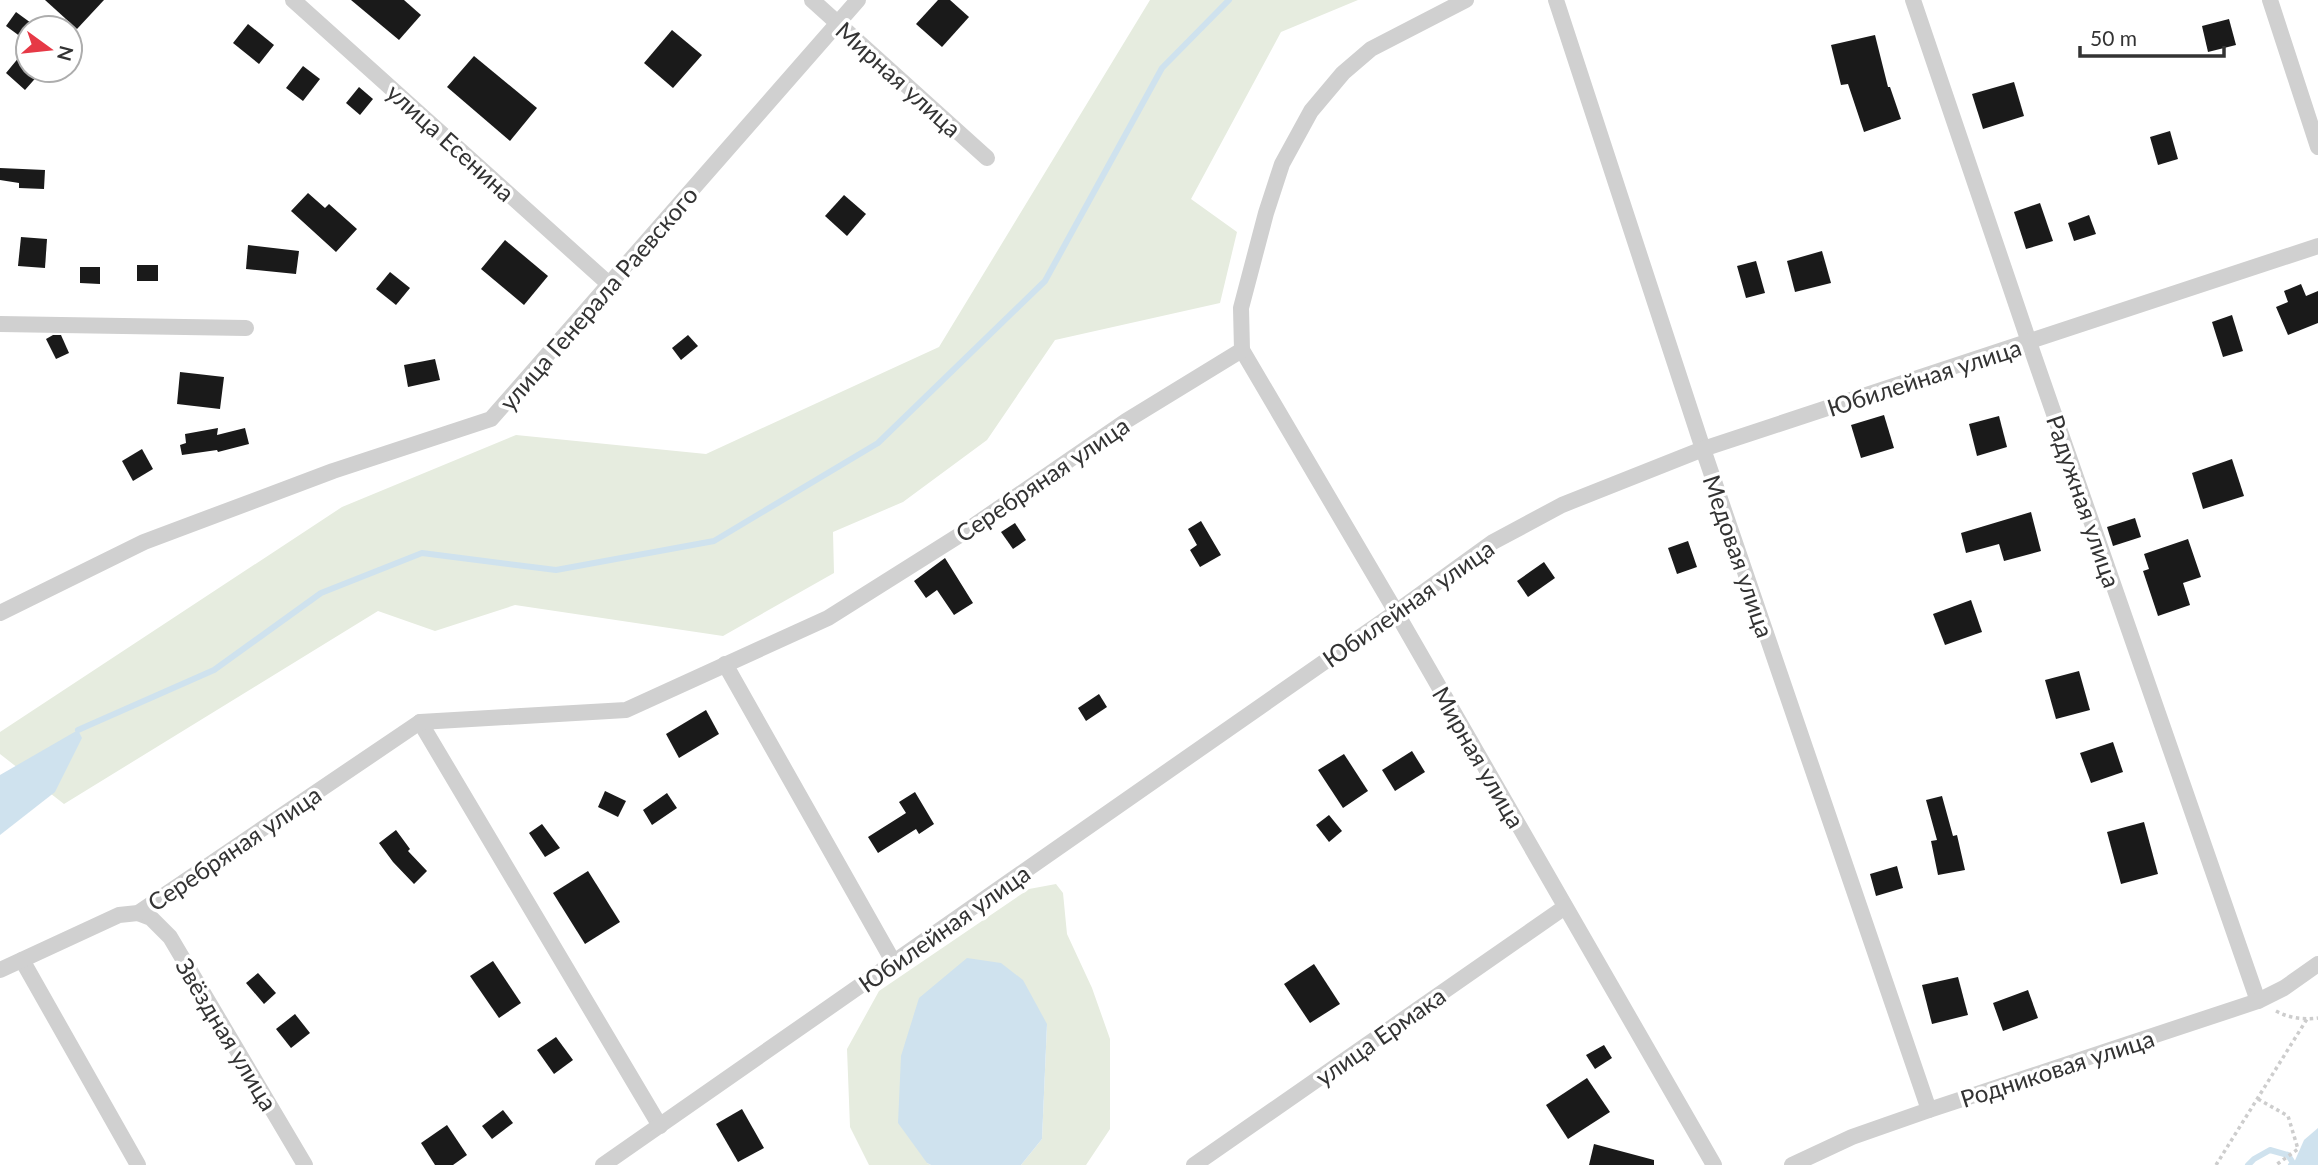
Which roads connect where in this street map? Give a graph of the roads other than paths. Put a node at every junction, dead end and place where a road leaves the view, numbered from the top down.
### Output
1 (293, 0) edge
2 (812, 0) edge
3 (859, 0) edge
4 (1466, 0) edge
5 (1556, 0) edge
6 (1913, 0) edge
7 (2270, 0) edge
8 (838, 23) junction
9 (2318, 147) edge
10 (987, 158) dead end
11 (2318, 246) edge
12 (610, 285) junction
13 (0, 324) edge
14 (246, 328) dead end
15 (2029, 342) junction
16 (1242, 350) junction
17 (1703, 449) junction
18 (0, 612) edge
19 (1396, 612) junction
20 (725, 664) junction
21 (420, 722) junction
22 (1565, 907) junction
23 (138, 913) junction
24 (22, 960) junction
25 (894, 963) junction
26 (2318, 964) edge
27 (0, 970) edge
28 (2258, 1001) junction
29 (1929, 1110) junction
30 (660, 1126) junction
31 (138, 1165) edge
32 (305, 1165) edge
33 (603, 1165) edge
34 (1194, 1165) edge
35 (1714, 1165) edge
36 (1792, 1165) edge

1 - 12 street, улица Есенина
2 - 8 street, Мирная улица
3 - 8 street, улица Генерала Раевского
4 - 16 street
5 - 17 street, Медовая улица
6 - 15 street, Радужная улица
7 - 9 street
8 - 10 street, Мирная улица
8 - 12 street, улица Генерала Раевского
11 - 15 street, Юбилейная улица
12 - 18 street, улица Генерала Раевского
13 - 14 street
15 - 17 street, Юбилейная улица
15 - 28 street, Радужная улица
16 - 19 street, Мирная улица
16 - 20 street, Серебряная улица
17 - 19 street, Юбилейная улица
17 - 29 street, Медовая улица
19 - 22 street, Мирная улица
19 - 25 street, Юбилейная улица
20 - 21 street, Серебряная улица
20 - 25 street
21 - 23 street, Серебряная улица
21 - 30 street
22 - 34 street, улица Ермака
22 - 35 street, Мирная улица
23 - 24 street, Серебряная улица
23 - 32 street, Звёздная улица
24 - 27 street, Серебряная улица
24 - 31 street
25 - 30 street, Юбилейная улица
26 - 28 street, Родниковая улица
28 - 29 street, Родниковая улица
29 - 36 street, Родниковая улица
30 - 33 street, Юбилейная улица

